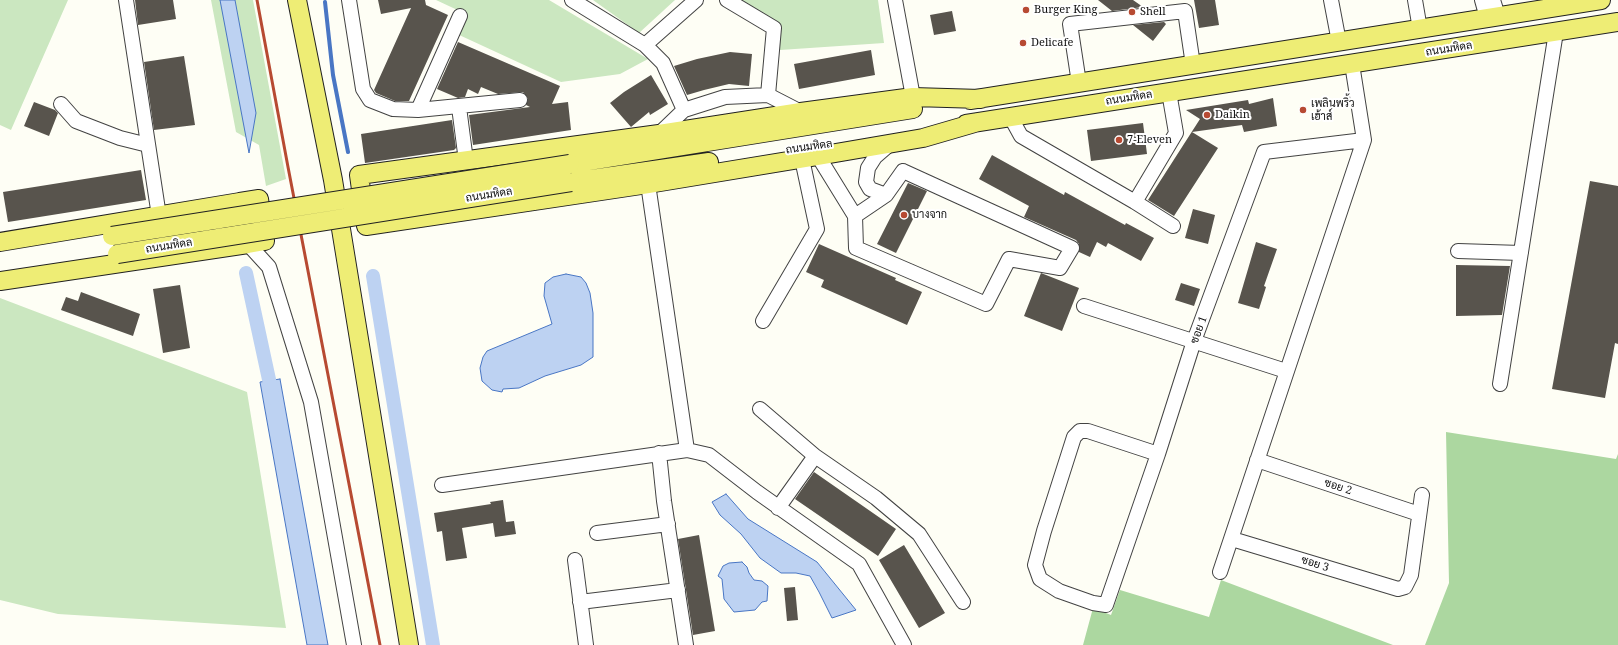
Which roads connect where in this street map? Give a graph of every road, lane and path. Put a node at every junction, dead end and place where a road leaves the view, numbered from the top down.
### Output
1 (126, 0) edge
2 (297, 0) edge
3 (349, 0) edge
4 (572, 0) edge
5 (696, 0) edge
6 (727, 0) edge
7 (895, 0) edge
8 (1331, 0) edge
9 (1415, 0) edge
10 (1482, 0) edge
11 (1526, 0) edge
12 (1601, 0) edge
13 (1493, 12) edge
14 (460, 16) dead end
15 (1618, 22) edge
16 (1618, 26) edge
17 (1420, 29) junction
18 (1556, 32) junction
19 (1339, 42) junction
20 (646, 46) junction
21 (1352, 64) junction
22 (1193, 65) junction
23 (1079, 83) junction
24 (1169, 92) junction
25 (768, 95) junction
26 (912, 97) junction
27 (980, 99) junction
28 (520, 100) dead end
29 (61, 104) dead end
30 (459, 107) junction
31 (418, 110) junction
32 (684, 110) junction
33 (801, 112) junction
34 (1010, 116) junction
35 (978, 122) junction
36 (659, 134) junction
37 (1364, 140) junction
38 (890, 144) junction
39 (148, 145) junction
40 (810, 157) junction
41 (466, 161) junction
42 (359, 175) junction
43 (333, 180) junction
44 (648, 184) junction
45 (886, 195) junction
46 (1135, 202) junction
47 (159, 216) junction
48 (855, 216) junction
49 (366, 226) junction
50 (1173, 226) dead end
51 (342, 231) junction
52 (0, 242) edge
53 (257, 242) junction
54 (1458, 251) dead end
55 (0, 252) edge
56 (1521, 253) junction
57 (0, 272) edge
58 (0, 281) edge
59 (1084, 306) dead end
60 (763, 321) dead end
61 (1194, 341) junction
62 (1286, 371) junction
63 (1500, 384) dead end
64 (760, 409) dead end
65 (687, 450) junction
66 (659, 453) junction
67 (1158, 454) junction
68 (815, 456) junction
69 (1257, 460) junction
70 (442, 485) dead end
71 (1422, 495) dead end
72 (778, 508) junction
73 (1419, 514) junction
74 (668, 524) junction
75 (597, 533) dead end
76 (1232, 539) junction
77 (575, 560) dead end
78 (1220, 572) dead end
79 (678, 590) junction
80 (580, 602) junction
81 (963, 602) dead end
82 (354, 645) edge
83 (409, 645) edge
84 (586, 645) edge
85 (686, 645) edge
86 (904, 645) edge

1 - 39 street
2 - 43 main road
3 - 31 street
4 - 20 street
5 - 20 street
6 - 25 street
7 - 26 street
8 - 19 street
9 - 17 street
10 - 13 street
11 - 13 main road
12 - 13 main road, ถนนมหิดล
13 - 17 main road, ถนนมหิดล
14 - 31 street
15 - 18 main road, ถนนมหิดล
16 - 18 main road
17 - 19 main road, ถนนมหิดล
18 - 21 main road, ถนนมหิดล
18 - 56 street
19 - 22 main road, ถนนมหิดล
20 - 32 street
21 - 24 main road, ถนนมหิดล
21 - 37 street
22 - 23 main road, ถนนมหิดล
22 - 23 street
23 - 27 main road, ถนนมหิดล
24 - 34 main road, ถนนมหิดล
24 - 46 street
25 - 32 street
25 - 33 street
26 - 27 main road
26 - 33 main road
27 - 55 main road, ถนนมหิดล, bridge
28 - 30 street
29 - 39 street
30 - 31 street
30 - 41 street
32 - 36 street
33 - 36 main road
34 - 35 main road, ถนนมหิดล
34 - 46 street
35 - 38 main road
35 - 57 main road, ถนนมหิดล, bridge
36 - 41 main road
37 - 61 street, ซอย 1
37 - 62 street
38 - 40 main road
38 - 45 street
39 - 47 street
40 - 44 main road
40 - 48 street
40 - 60 street
41 - 42 main road
42 - 43 main road
42 - 49 main road
43 - 51 main road
44 - 49 main road
44 - 65 street
45 - 48 street
45 - 48 street
46 - 50 street
47 - 52 main road
47 - 53 main road
49 - 51 main road
51 - 83 main road
53 - 58 main road
53 - 82 street
54 - 56 street
56 - 63 street
59 - 61 street
61 - 62 street
61 - 67 street, ซอย 1
62 - 69 street
64 - 68 street
65 - 66 street
65 - 72 street
66 - 70 street
66 - 74 street
67 - 67 street, ซอย 1
68 - 72 street
68 - 81 street
69 - 73 street, ซอย 2
69 - 76 street
71 - 73 street
72 - 86 street
73 - 76 street, ซอย 3
74 - 75 street
74 - 79 street
76 - 78 street
77 - 80 street
79 - 80 street
79 - 85 street
80 - 84 street

